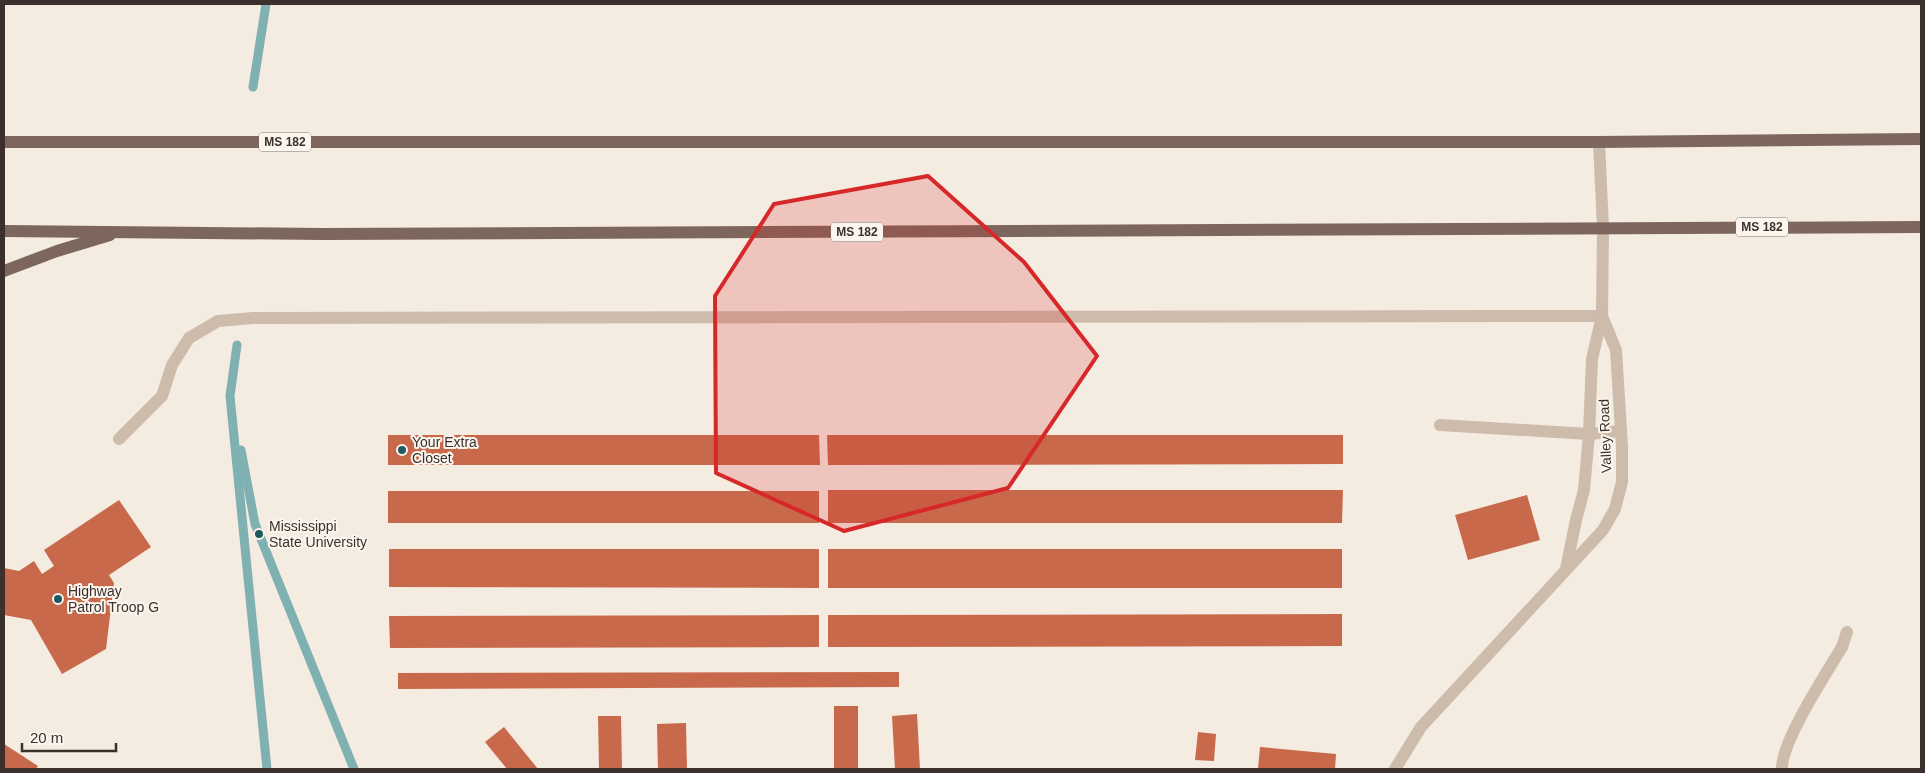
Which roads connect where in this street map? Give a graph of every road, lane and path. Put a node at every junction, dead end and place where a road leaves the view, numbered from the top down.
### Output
1 (1921, 140) edge
2 (4, 142) edge
3 (1599, 142) junction
4 (1921, 227) edge
5 (1603, 228) junction
6 (4, 231) edge
7 (123, 232) junction
8 (4, 271) edge
9 (1602, 316) junction
10 (1440, 425) dead end
11 (1621, 431) junction
12 (1589, 434) junction
13 (119, 439) dead end
14 (1566, 569) junction
15 (1847, 632) dead end
16 (1395, 769) edge
17 (1782, 769) edge

1 - 3 main road, MS 182
2 - 3 main road, MS 182
3 - 5 street, Valley Road
4 - 5 main road, MS 182
5 - 7 main road, MS 182
5 - 9 street, Valley Road
6 - 7 main road, MS 182
7 - 8 main road
9 - 11 street, Valley Road
9 - 12 street, Valley Road
9 - 13 street
10 - 12 street
11 - 12 street
11 - 14 street, Valley Road
12 - 14 street, Valley Road
14 - 16 street, Valley Road
15 - 17 street

